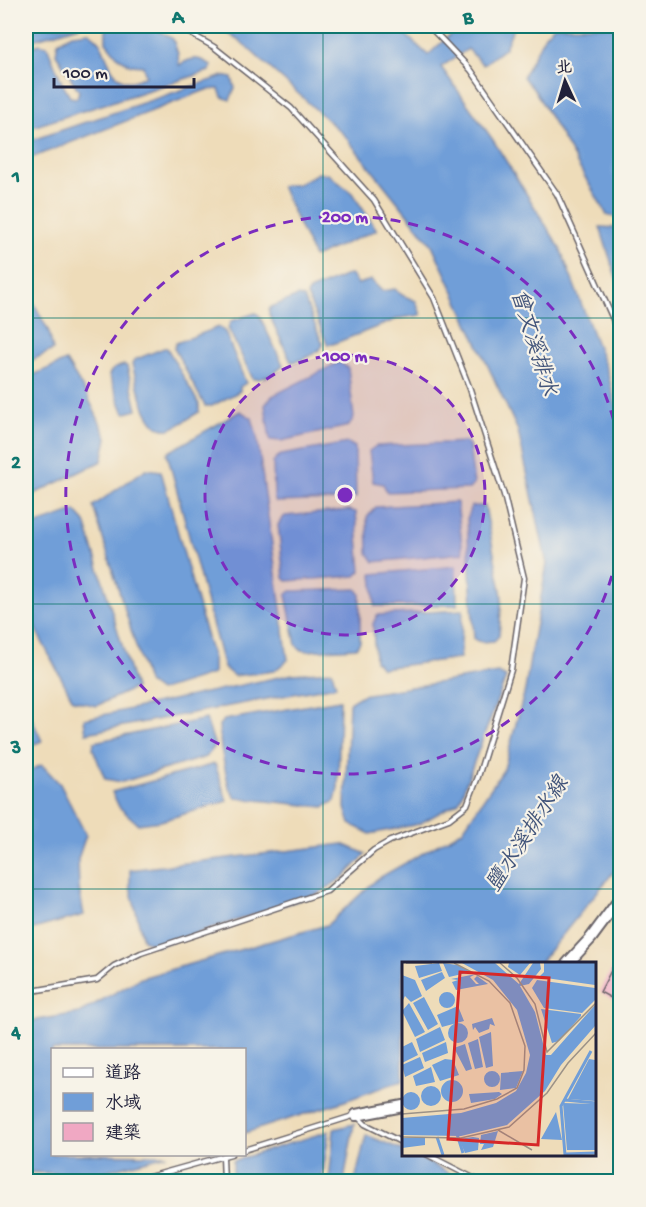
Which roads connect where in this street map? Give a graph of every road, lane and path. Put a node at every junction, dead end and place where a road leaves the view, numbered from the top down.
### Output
1 (177, 26) edge
2 (429, 26) edge
3 (621, 344) edge
4 (621, 898) edge
5 (569, 962) edge
6 (26, 992) edge
7 (402, 1106) edge
8 (356, 1115) junction
9 (402, 1142) edge
10 (246, 1149) edge
11 (227, 1156) edge
12 (428, 1156) edge
13 (223, 1157) junction
14 (131, 1182) edge
15 (224, 1182) edge
16 (481, 1182) edge

1 - 6 lane
2 - 3 lane
4 - 5 street
7 - 8 street
8 - 9 lane
8 - 10 lane
11 - 13 lane
12 - 16 lane
13 - 14 lane
13 - 15 lane

